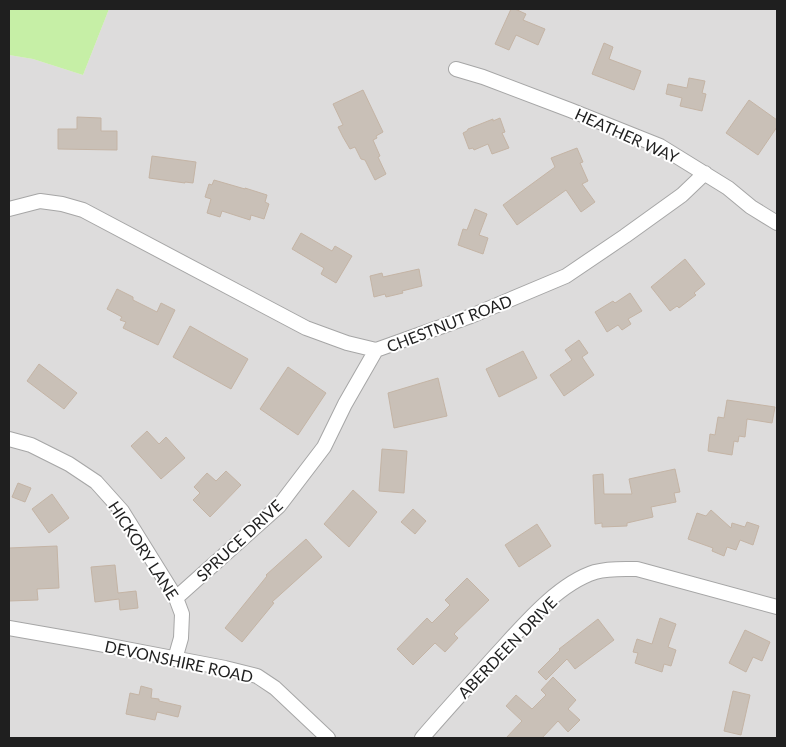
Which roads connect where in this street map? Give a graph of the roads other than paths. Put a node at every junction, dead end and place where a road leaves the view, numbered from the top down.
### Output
1 (456, 69) dead end
2 (705, 173) junction
3 (9, 209) edge
4 (777, 223) edge
5 (376, 350) junction
6 (9, 439) edge
7 (176, 598) junction
8 (777, 606) edge
9 (9, 628) edge
10 (175, 659) junction
11 (328, 738) edge
12 (422, 738) edge

1 - 2 street, HEATHER WAY
2 - 4 street, HEATHER WAY
2 - 5 street, CHESTNUT ROAD
3 - 5 street, CHESTNUT ROAD
5 - 7 street, SPRUCE DRIVE
6 - 7 street, HICKORY LANE
7 - 10 street, HICKORY LANE
8 - 12 street, ABERDEEN DRIVE
9 - 10 street, DEVONSHIRE ROAD
10 - 11 street, DEVONSHIRE ROAD

